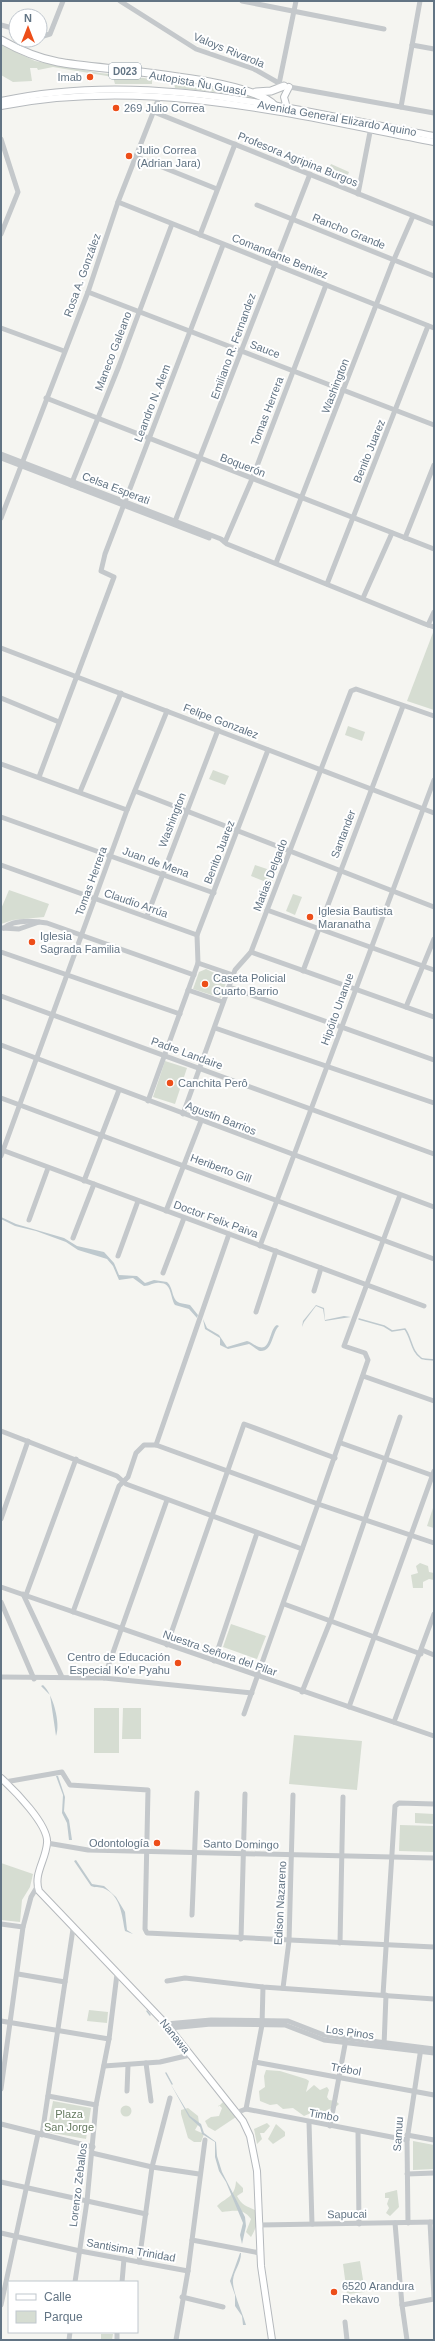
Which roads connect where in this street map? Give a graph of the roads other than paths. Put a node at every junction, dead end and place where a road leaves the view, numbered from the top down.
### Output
1 (63, 1) edge
2 (120, 1) edge
3 (242, 1) edge
4 (296, 1) edge
5 (420, 1) edge
6 (294, 12) junction
7 (384, 29) dead end
8 (48, 34) edge
9 (1, 40) edge
10 (412, 45) junction
11 (434, 49) edge
12 (284, 86) junction
13 (252, 92) junction
14 (161, 93) junction
15 (65, 94) junction
16 (1, 101) edge
17 (1, 106) edge
18 (275, 106) junction
19 (401, 107) junction
20 (287, 108) junction
21 (154, 112) junction
22 (434, 113) edge
23 (371, 127) junction
24 (434, 136) edge
25 (1, 139) edge
26 (434, 142) edge
27 (235, 144) junction
28 (137, 157) junction
29 (310, 174) junction
30 (217, 189) junction
31 (358, 194) junction
32 (118, 202) junction
33 (257, 205) dead end
34 (413, 216) junction
35 (291, 219) junction
36 (172, 224) junction
37 (434, 224) edge
38 (1, 234) edge
39 (200, 235) junction
40 (223, 245) junction
41 (395, 260) junction
42 (274, 265) junction
43 (434, 276) edge
44 (326, 285) junction
45 (88, 292) junction
46 (377, 305) junction
47 (139, 311) junction
48 (428, 326) junction
49 (1, 328) edge
50 (434, 328) edge
51 (191, 330) junction
52 (64, 351) junction
53 (242, 351) junction
54 (293, 370) junction
55 (345, 390) junction
56 (46, 398) junction
57 (396, 410) junction
58 (97, 418) junction
59 (434, 425) edge
60 (149, 438) junction
61 (1, 454) edge
62 (1, 458) edge
63 (200, 459) junction
64 (22, 464) junction
65 (434, 465) edge
66 (252, 479) junction
67 (71, 483) junction
68 (302, 498) junction
69 (124, 503) junction
70 (1, 518) edge
71 (353, 518) junction
72 (174, 523) junction
73 (392, 533) junction
74 (405, 538) junction
75 (224, 542) junction
76 (434, 549) edge
77 (276, 563) junction
78 (327, 584) junction
79 (363, 598) junction
80 (434, 612) edge
81 (427, 625) junction
82 (434, 628) edge
83 (1, 648) edge
84 (76, 676) junction
85 (121, 693) junction
86 (1, 698) edge
87 (403, 706) junction
88 (167, 711) junction
89 (434, 716) edge
90 (59, 722) junction
91 (218, 730) junction
92 (268, 750) junction
93 (1, 764) edge
94 (321, 770) junction
95 (38, 777) junction
96 (434, 780) edge
97 (371, 789) junction
98 (135, 791) junction
99 (80, 792) junction
100 (423, 809) junction
101 (127, 810) junction
102 (187, 810) junction
103 (434, 813) edge
104 (1, 817) edge
105 (238, 830) junction
106 (290, 851) junction
107 (110, 856) junction
108 (1, 865) edge
109 (340, 870) junction
110 (162, 874) junction
111 (392, 889) junction
112 (214, 893) junction
113 (95, 899) junction
114 (434, 907) edge
115 (267, 910) junction
116 (147, 916) junction
117 (2, 928) edge
118 (318, 929) junction
119 (197, 935) junction
120 (82, 936) junction
121 (434, 939) edge
122 (370, 948) junction
123 (1, 952) edge
124 (251, 952) junction
125 (198, 963) junction
126 (424, 966) junction
127 (434, 970) edge
128 (302, 971) junction
129 (68, 974) junction
130 (194, 974) junction
131 (233, 975) junction
132 (229, 988) junction
133 (188, 990) junction
134 (355, 990) junction
135 (1, 996) edge
136 (223, 1002) junction
137 (406, 1007) junction
138 (180, 1014) junction
139 (53, 1016) junction
140 (434, 1017) edge
141 (341, 1027) junction
142 (215, 1028) junction
143 (1, 1045) edge
144 (164, 1055) junction
145 (38, 1058) junction
146 (434, 1060) edge
147 (326, 1066) junction
148 (200, 1068) junction
149 (120, 1090) junction
150 (1, 1098) edge
151 (148, 1100) junction
152 (434, 1103) edge
153 (20, 1105) junction
154 (311, 1109) junction
155 (183, 1114) junction
156 (201, 1121) junction
157 (103, 1134) junction
158 (2, 1150) edge
159 (434, 1154) edge
160 (1, 1156) edge
161 (294, 1156) junction
162 (183, 1165) junction
163 (48, 1168) junction
164 (84, 1181) junction
165 (94, 1184) junction
166 (400, 1195) junction
167 (277, 1199) junction
168 (138, 1201) junction
169 (434, 1207) edge
170 (166, 1211) junction
171 (184, 1218) junction
172 (29, 1220) dead end
173 (229, 1234) junction
174 (73, 1238) dead end
175 (384, 1239) junction
176 (260, 1246) junction
177 (276, 1251) junction
178 (118, 1256) dead end
179 (434, 1259) edge
180 (321, 1268) junction
181 (164, 1273) dead end
182 (367, 1285) junction
183 (314, 1291) dead end
184 (424, 1306) dead end
185 (256, 1312) dead end
186 (362, 1376) junction
187 (434, 1401) edge
188 (400, 1417) dead end
189 (1, 1431) edge
190 (28, 1441) junction
191 (340, 1443) junction
192 (156, 1445) junction
193 (335, 1458) junction
194 (76, 1459) junction
195 (386, 1459) junction
196 (227, 1471) junction
197 (434, 1474) edge
198 (122, 1482) junction
199 (166, 1500) junction
200 (318, 1504) junction
201 (212, 1517) junction
202 (1, 1519) edge
203 (365, 1521) junction
204 (257, 1534) junction
205 (412, 1535) junction
206 (434, 1543) edge
207 (302, 1549) junction
208 (1, 1587) edge
209 (25, 1594) junction
210 (1, 1602) edge
211 (284, 1604) junction
212 (73, 1612) junction
213 (434, 1614) edge
214 (330, 1622) junction
215 (121, 1628) junction
216 (374, 1638) junction
217 (167, 1645) junction
218 (421, 1652) junction
219 (434, 1655) edge
220 (214, 1661) junction
221 (258, 1676) junction
222 (1, 1677) edge
223 (62, 1677) junction
224 (104, 1678) junction
225 (34, 1679) junction
226 (302, 1692) junction
227 (252, 1693) junction
228 (349, 1707) junction
229 (244, 1714) dead end
230 (394, 1722) junction
231 (434, 1736) edge
232 (3, 1780) edge
233 (197, 1794) dead end
234 (245, 1794) dead end
235 (293, 1795) dead end
236 (342, 1797) dead end
237 (434, 1804) edge
238 (47, 1843) junction
239 (147, 1851) junction
240 (196, 1853) junction
241 (244, 1853) junction
242 (292, 1854) junction
243 (342, 1855) junction
244 (390, 1857) junction
245 (434, 1858) edge
246 (37, 1887) junction
247 (192, 1915) dead end
248 (1, 1924) edge
249 (24, 1927) junction
250 (73, 1929) junction
251 (242, 1939) junction
252 (289, 1941) junction
253 (340, 1943) junction
254 (387, 1946) junction
255 (434, 1947) edge
256 (18, 1974) junction
257 (117, 1974) junction
258 (167, 1981) dead end
259 (65, 1982) junction
260 (263, 1987) junction
261 (283, 1988) junction
262 (384, 1995) junction
263 (434, 1999) edge
264 (1, 2021) edge
265 (261, 2022) junction
266 (10, 2023) junction
267 (168, 2026) junction
268 (58, 2030) junction
269 (109, 2039) junction
270 (346, 2040) junction
271 (384, 2045) junction
272 (434, 2049) edge
273 (421, 2050) junction
274 (434, 2053) edge
275 (190, 2055) junction
276 (255, 2062) junction
277 (146, 2063) junction
278 (128, 2065) junction
279 (104, 2066) junction
280 (339, 2079) junction
281 (1, 2089) edge
282 (127, 2091) dead end
283 (413, 2091) junction
284 (434, 2095) edge
285 (48, 2096) junction
286 (170, 2098) dead end
287 (151, 2101) dead end
288 (96, 2105) junction
289 (246, 2110) junction
290 (238, 2112) junction
291 (309, 2122) junction
292 (1, 2124) edge
293 (330, 2126) junction
294 (358, 2131) junction
295 (40, 2134) junction
296 (407, 2138) junction
297 (205, 2140) dead end
298 (434, 2140) edge
299 (93, 2147) junction
300 (92, 2153) junction
301 (152, 2167) junction
302 (434, 2173) edge
303 (199, 2174) junction
304 (407, 2174) junction
305 (1, 2182) edge
306 (27, 2188) junction
307 (87, 2201) junction
308 (146, 2214) junction
309 (432, 2222) edge
310 (395, 2223) junction
311 (408, 2223) junction
312 (312, 2224) junction
313 (359, 2224) junction
314 (260, 2225) junction
315 (1, 2233) edge
316 (16, 2236) junction
317 (192, 2240) junction
318 (80, 2251) junction
319 (260, 2253) junction
320 (124, 2259) junction
321 (139, 2262) junction
322 (188, 2270) junction
323 (75, 2281) edge
324 (122, 2281) edge
325 (182, 2297) junction
326 (1, 2298) edge
327 (434, 2299) edge
328 (1, 2305) edge
329 (402, 2305) junction
330 (224, 2307) dead end
331 (345, 2322) dead end
332 (176, 2340) edge
333 (272, 2340) edge
334 (347, 2340) edge
335 (407, 2340) edge

1 - 8 street
2 - 12 street, Valoys Rivarola
3 - 6 street
4 - 6 street
5 - 10 street
6 - 7 street
6 - 12 street
9 - 13 highway, Autopista Ñu Guasú / D023
10 - 11 street
10 - 19 street
12 - 13 highway
12 - 19 street, Valoys Rivarola
12 - 20 main road
13 - 18 highway, Autopista Ñu Guasú / D023
14 - 15 main road, Avenida General Elizardo Aquino / D023
14 - 18 main road, Avenida General Elizardo Aquino
14 - 21 street, Rosa A. González
14 - 23 main road, Avenida General Elizardo Aquino / D023
15 - 16 main road, Avenida General Elizardo Aquino
15 - 17 main road, Avenida General Elizardo Aquino / D023
18 - 20 main road, Avenida General Elizardo Aquino / D023
19 - 22 street, Valoys Rivarola
20 - 23 main road, Avenida General Elizardo Aquino / D023
21 - 27 street, Profesora Agripina Burgos
21 - 28 street, Rosa A. González
23 - 24 main road, Avenida General Elizardo Aquino / D023
23 - 26 main road, Avenida General Elizardo Aquino / D023
23 - 31 street
25 - 38 street
27 - 29 street, Profesora Agripina Burgos
27 - 30 street
28 - 30 street
28 - 32 street, Rosa A. González
29 - 31 street, Profesora Agripina Burgos
29 - 35 street, Emiliano R. Fernandez
30 - 39 street
31 - 34 street, Profesora Agripina Burgos
32 - 36 street, Comandante Benitez
32 - 45 street, Rosa A. González
33 - 35 street, Rancho Grande
34 - 37 street, Profesora Agripina Burgos
34 - 41 street, Washington
35 - 41 street, Rancho Grande
35 - 42 street, Emiliano R. Fernandez
36 - 39 street, Comandante Benitez
36 - 47 street, Maneco Galeano
39 - 40 street, Comandante Benitez
40 - 42 street, Comandante Benitez
40 - 51 street, Leandro N. Alem
41 - 43 street, Rancho Grande
41 - 46 street, Washington
42 - 44 street, Comandante Benitez
42 - 53 street, Emiliano R. Fernandez
44 - 46 street, Comandante Benitez
44 - 54 street, Tomas Herrera
45 - 47 street, Sauce
45 - 52 street, Rosa A. González
46 - 48 street, Comandante Benitez
46 - 55 street, Washington
47 - 51 street, Sauce
47 - 58 street, Maneco Galeano
48 - 50 street, Comandante Benitez
48 - 57 street, Benito Juarez
49 - 52 street
51 - 53 street, Sauce
51 - 60 street, Leandro N. Alem
52 - 56 street, Rosa A. González
53 - 54 street, Sauce
53 - 63 street, Emiliano R. Fernandez
54 - 55 street, Sauce
54 - 66 street, Tomas Herrera
55 - 57 street, Sauce
55 - 68 street, Washington
56 - 58 street, Boquerón
56 - 64 street, Rosa A. González
57 - 59 street, Sauce
57 - 71 street, Benito Juarez
58 - 60 street, Boquerón
58 - 67 street, Maneco Galeano
60 - 63 street, Boquerón
60 - 69 street, Leandro N. Alem
61 - 64 street, Celsa Esperati
62 - 64 street, Celsa Esperati
63 - 66 street, Boquerón
63 - 72 street, Emiliano R. Fernandez
64 - 67 street, Celsa Esperati
64 - 70 street, Rosa A. González
65 - 74 street
66 - 68 street, Boquerón
66 - 75 street, Tomas Herrera
67 - 69 street, Celsa Esperati
68 - 71 street, Boquerón
68 - 77 street, Washington
69 - 72 street, Celsa Esperati
69 - 84 street, Leandro N. Alem
71 - 73 street, Boquerón
71 - 78 street, Benito Juarez
72 - 75 street, Celsa Esperati
73 - 74 street, Boquerón
73 - 79 street
74 - 76 street, Boquerón
75 - 77 street, Celsa Esperati
77 - 78 street, Celsa Esperati
78 - 79 street, Celsa Esperati
79 - 81 street, Celsa Esperati
80 - 81 street
81 - 82 street, Celsa Esperati
83 - 84 street, Felipe Gonzalez
84 - 85 street, Felipe Gonzalez
84 - 90 street
85 - 88 street, Felipe Gonzalez
85 - 99 street
86 - 90 street
87 - 89 street, Matias Delgado
87 - 94 street, Matias Delgado
87 - 97 street, Santander
88 - 91 street, Felipe Gonzalez
88 - 98 street, Tomas Herrera
90 - 95 street
91 - 92 street, Felipe Gonzalez
91 - 102 street, Washington
92 - 94 street, Felipe Gonzalez
92 - 105 street, Benito Juarez
93 - 95 street
94 - 97 street, Felipe Gonzalez
94 - 106 street, Matias Delgado
95 - 99 street
96 - 100 street, Hipóito Unanue
97 - 100 street, Felipe Gonzalez
97 - 109 street, Santander
98 - 101 street, Tomas Herrera
98 - 102 street
99 - 101 street
100 - 103 street, Felipe Gonzalez
100 - 111 street, Hipóito Unanue
101 - 107 street, Tomas Herrera
102 - 105 street
102 - 110 street, Washington
104 - 107 street, Juan de Mena
105 - 106 street
105 - 112 street, Benito Juarez
106 - 109 street
106 - 115 street, Matias Delgado
107 - 110 street, Juan de Mena
107 - 113 street, Tomas Herrera
108 - 113 street, Claudio Arrúa
109 - 111 street
109 - 118 street, Santander
110 - 112 street, Juan de Mena
110 - 116 street, Washington
111 - 114 street
111 - 122 street, Hipóito Unanue
112 - 119 street, Benito Juarez
113 - 116 street, Claudio Arrúa
113 - 120 street, Tomas Herrera
115 - 118 street
115 - 124 street, Matias Delgado
116 - 119 street, Claudio Arrúa
117 - 120 street
118 - 122 street
118 - 128 street, Santander
119 - 125 street, Benito Juarez
120 - 129 street, Tomas Herrera
120 - 130 street
121 - 126 street
122 - 126 street
122 - 134 street, Hipóito Unanue
123 - 129 street
124 - 128 street
124 - 131 street, Matias Delgado
125 - 130 street
125 - 131 street
126 - 127 street
126 - 137 street
128 - 134 street
129 - 138 street
129 - 139 street, Tomas Herrera
130 - 133 street
131 - 132 street, Matias Delgado
132 - 136 street, Matias Delgado
132 - 141 street
133 - 136 street
133 - 138 street
134 - 137 street
134 - 141 street, Hipóito Unanue
135 - 139 street, Padre Landaire
136 - 142 street, Matias Delgado
137 - 140 street
138 - 144 street
139 - 144 street, Padre Landaire
139 - 145 street, Tomas Herrera
141 - 146 street
141 - 147 street, Hipóito Unanue
142 - 147 street
142 - 148 street, Matias Delgado
143 - 145 street, Agustin Barrios
144 - 148 street, Padre Landaire
144 - 151 street
145 - 149 street, Agustin Barrios
145 - 153 street, Tomas Herrera
147 - 152 street
147 - 154 street, Hipóito Unanue
148 - 154 street, Padre Landaire
148 - 155 street, Matias Delgado
149 - 151 street, Agustin Barrios
149 - 157 street
150 - 153 street, Heriberto Gill
151 - 155 street, Agustin Barrios
153 - 157 street, Heriberto Gill
153 - 158 street, Tomas Herrera
154 - 159 street, Padre Landaire
154 - 161 street, Hipóito Unanue
155 - 156 street, Agustin Barrios
156 - 161 street, Agustin Barrios
156 - 162 street
157 - 162 street, Heriberto Gill
157 - 164 street
158 - 160 street, Tomas Herrera
158 - 163 street, Doctor Felix Paiva
161 - 166 street, Agustin Barrios
161 - 167 street, Hipóito Unanue
162 - 167 street, Heriberto Gill
162 - 170 street
163 - 164 street, Doctor Felix Paiva
163 - 172 street
164 - 165 street, Doctor Felix Paiva
165 - 168 street, Doctor Felix Paiva
165 - 174 street
166 - 169 street, Agustin Barrios
166 - 175 street
167 - 175 street, Heriberto Gill
167 - 176 street, Hipóito Unanue
168 - 170 street, Doctor Felix Paiva
168 - 178 street
170 - 171 street, Doctor Felix Paiva
171 - 173 street, Doctor Felix Paiva
171 - 181 street
173 - 176 street, Doctor Felix Paiva
173 - 192 street
175 - 179 street, Heriberto Gill
175 - 182 street
176 - 177 street, Doctor Felix Paiva
177 - 180 street, Doctor Felix Paiva
177 - 185 street
180 - 182 street, Doctor Felix Paiva
180 - 183 street
182 - 184 street, Doctor Felix Paiva
182 - 186 street
186 - 187 street
186 - 191 street
188 - 195 street
189 - 190 street
190 - 194 street
190 - 202 street
191 - 193 street
191 - 195 street
192 - 196 street
192 - 198 street
193 - 196 street
193 - 200 street
194 - 198 street
194 - 209 street
195 - 197 street
195 - 203 street
196 - 200 street
196 - 201 street
197 - 205 street
198 - 199 street
198 - 212 street
199 - 201 street
199 - 215 street
200 - 203 street
200 - 207 street
201 - 204 street
201 - 217 street
203 - 205 street
203 - 214 street
204 - 207 street
204 - 220 street
205 - 206 street
205 - 216 street
207 - 211 street
208 - 209 street, Nuestra Señora del Pilar
209 - 212 street, Nuestra Señora del Pilar
209 - 223 street
210 - 225 street
211 - 214 street
211 - 221 street
212 - 215 street, Nuestra Señora del Pilar
213 - 218 street
214 - 216 street
214 - 226 street
215 - 217 street, Nuestra Señora del Pilar
215 - 224 street
216 - 218 street
216 - 228 street
217 - 220 street, Nuestra Señora del Pilar
218 - 219 street
218 - 230 street
220 - 221 street, Nuestra Señora del Pilar
221 - 226 street, Nuestra Señora del Pilar
221 - 227 street
222 - 225 street
223 - 224 street
223 - 225 street
224 - 227 street
226 - 228 street, Nuestra Señora del Pilar
227 - 229 street
228 - 230 street, Nuestra Señora del Pilar
230 - 231 street, Nuestra Señora del Pilar
232 - 238 main road
232 - 239 street
233 - 240 street
234 - 241 street
235 - 242 street, Edison Nazareno
236 - 243 street
237 - 244 street
238 - 239 street, Santo Domingo
238 - 246 main road
239 - 240 street, Santo Domingo
239 - 251 street
240 - 241 street, Santo Domingo
240 - 247 street
241 - 242 street, Santo Domingo
241 - 251 street
242 - 243 street, Santo Domingo
242 - 252 street, Edison Nazareno
243 - 244 street, Santo Domingo
243 - 253 street
244 - 245 street, Santo Domingo
244 - 254 street
246 - 249 street
246 - 250 main road, Nanawa
248 - 249 street
249 - 256 street
250 - 257 main road, Nanawa
250 - 259 street
251 - 252 street
252 - 253 street
252 - 261 street, Edison Nazareno
253 - 254 street
254 - 255 street
254 - 262 street
256 - 259 street
256 - 266 street
257 - 267 main road, Nanawa
257 - 269 street, Lorenzo Zeballos
258 - 260 street
259 - 268 street
260 - 261 street
260 - 265 street
261 - 262 street
262 - 263 street
262 - 271 street
264 - 266 street
265 - 267 street, Los Pinos
265 - 270 street, Los Pinos
265 - 276 street
266 - 268 street
266 - 281 street
267 - 275 main road, Nanawa
268 - 269 street
268 - 285 street
269 - 279 street, Lorenzo Zeballos
270 - 271 street, Los Pinos
270 - 280 street
271 - 273 street, Los Pinos
272 - 273 street
273 - 274 street, Los Pinos
273 - 283 street, Samuu
275 - 277 street
275 - 290 main road, Nanawa
276 - 280 street, Trébol
276 - 289 street
277 - 278 street
277 - 287 street
278 - 279 street
278 - 282 street
279 - 288 street, Lorenzo Zeballos
280 - 283 street, Trébol
280 - 293 street
283 - 284 street, Trébol
283 - 296 street, Samuu
285 - 288 street
285 - 295 street
286 - 301 street
288 - 299 street, Lorenzo Zeballos
289 - 290 street, Timbo
289 - 291 street, Timbo
290 - 314 main road, Nanawa
291 - 293 street, Timbo
291 - 312 street
292 - 295 street
293 - 294 street, Timbo
294 - 296 street, Timbo
294 - 313 street
295 - 299 street
295 - 306 street
296 - 298 street, Timbo
296 - 304 street, Samuu
297 - 303 street
299 - 300 street, Lorenzo Zeballos
300 - 301 street
300 - 307 street, Lorenzo Zeballos
301 - 303 street
301 - 308 street
302 - 304 street
303 - 317 street
304 - 311 street, Samuu
305 - 306 street
306 - 307 street
306 - 316 street
307 - 308 street
307 - 318 street, Lorenzo Zeballos
308 - 321 street
309 - 311 street, Sapucai
309 - 327 street
310 - 311 street, Sapucai
310 - 313 street, Sapucai
310 - 329 street
312 - 313 street, Sapucai
312 - 314 street, Sapucai
314 - 319 main road, Nanawa
315 - 316 street, Santisima Trinidad
316 - 318 street, Santisima Trinidad
316 - 326 street
317 - 319 street
317 - 322 street
318 - 320 street, Santisima Trinidad
318 - 323 street, Lorenzo Zeballos
319 - 333 main road, Nanawa
320 - 321 street, Santisima Trinidad
320 - 324 street
321 - 322 street, Santisima Trinidad
322 - 325 street
325 - 330 street
325 - 332 street
326 - 328 street
327 - 329 street
329 - 335 street
331 - 334 street

